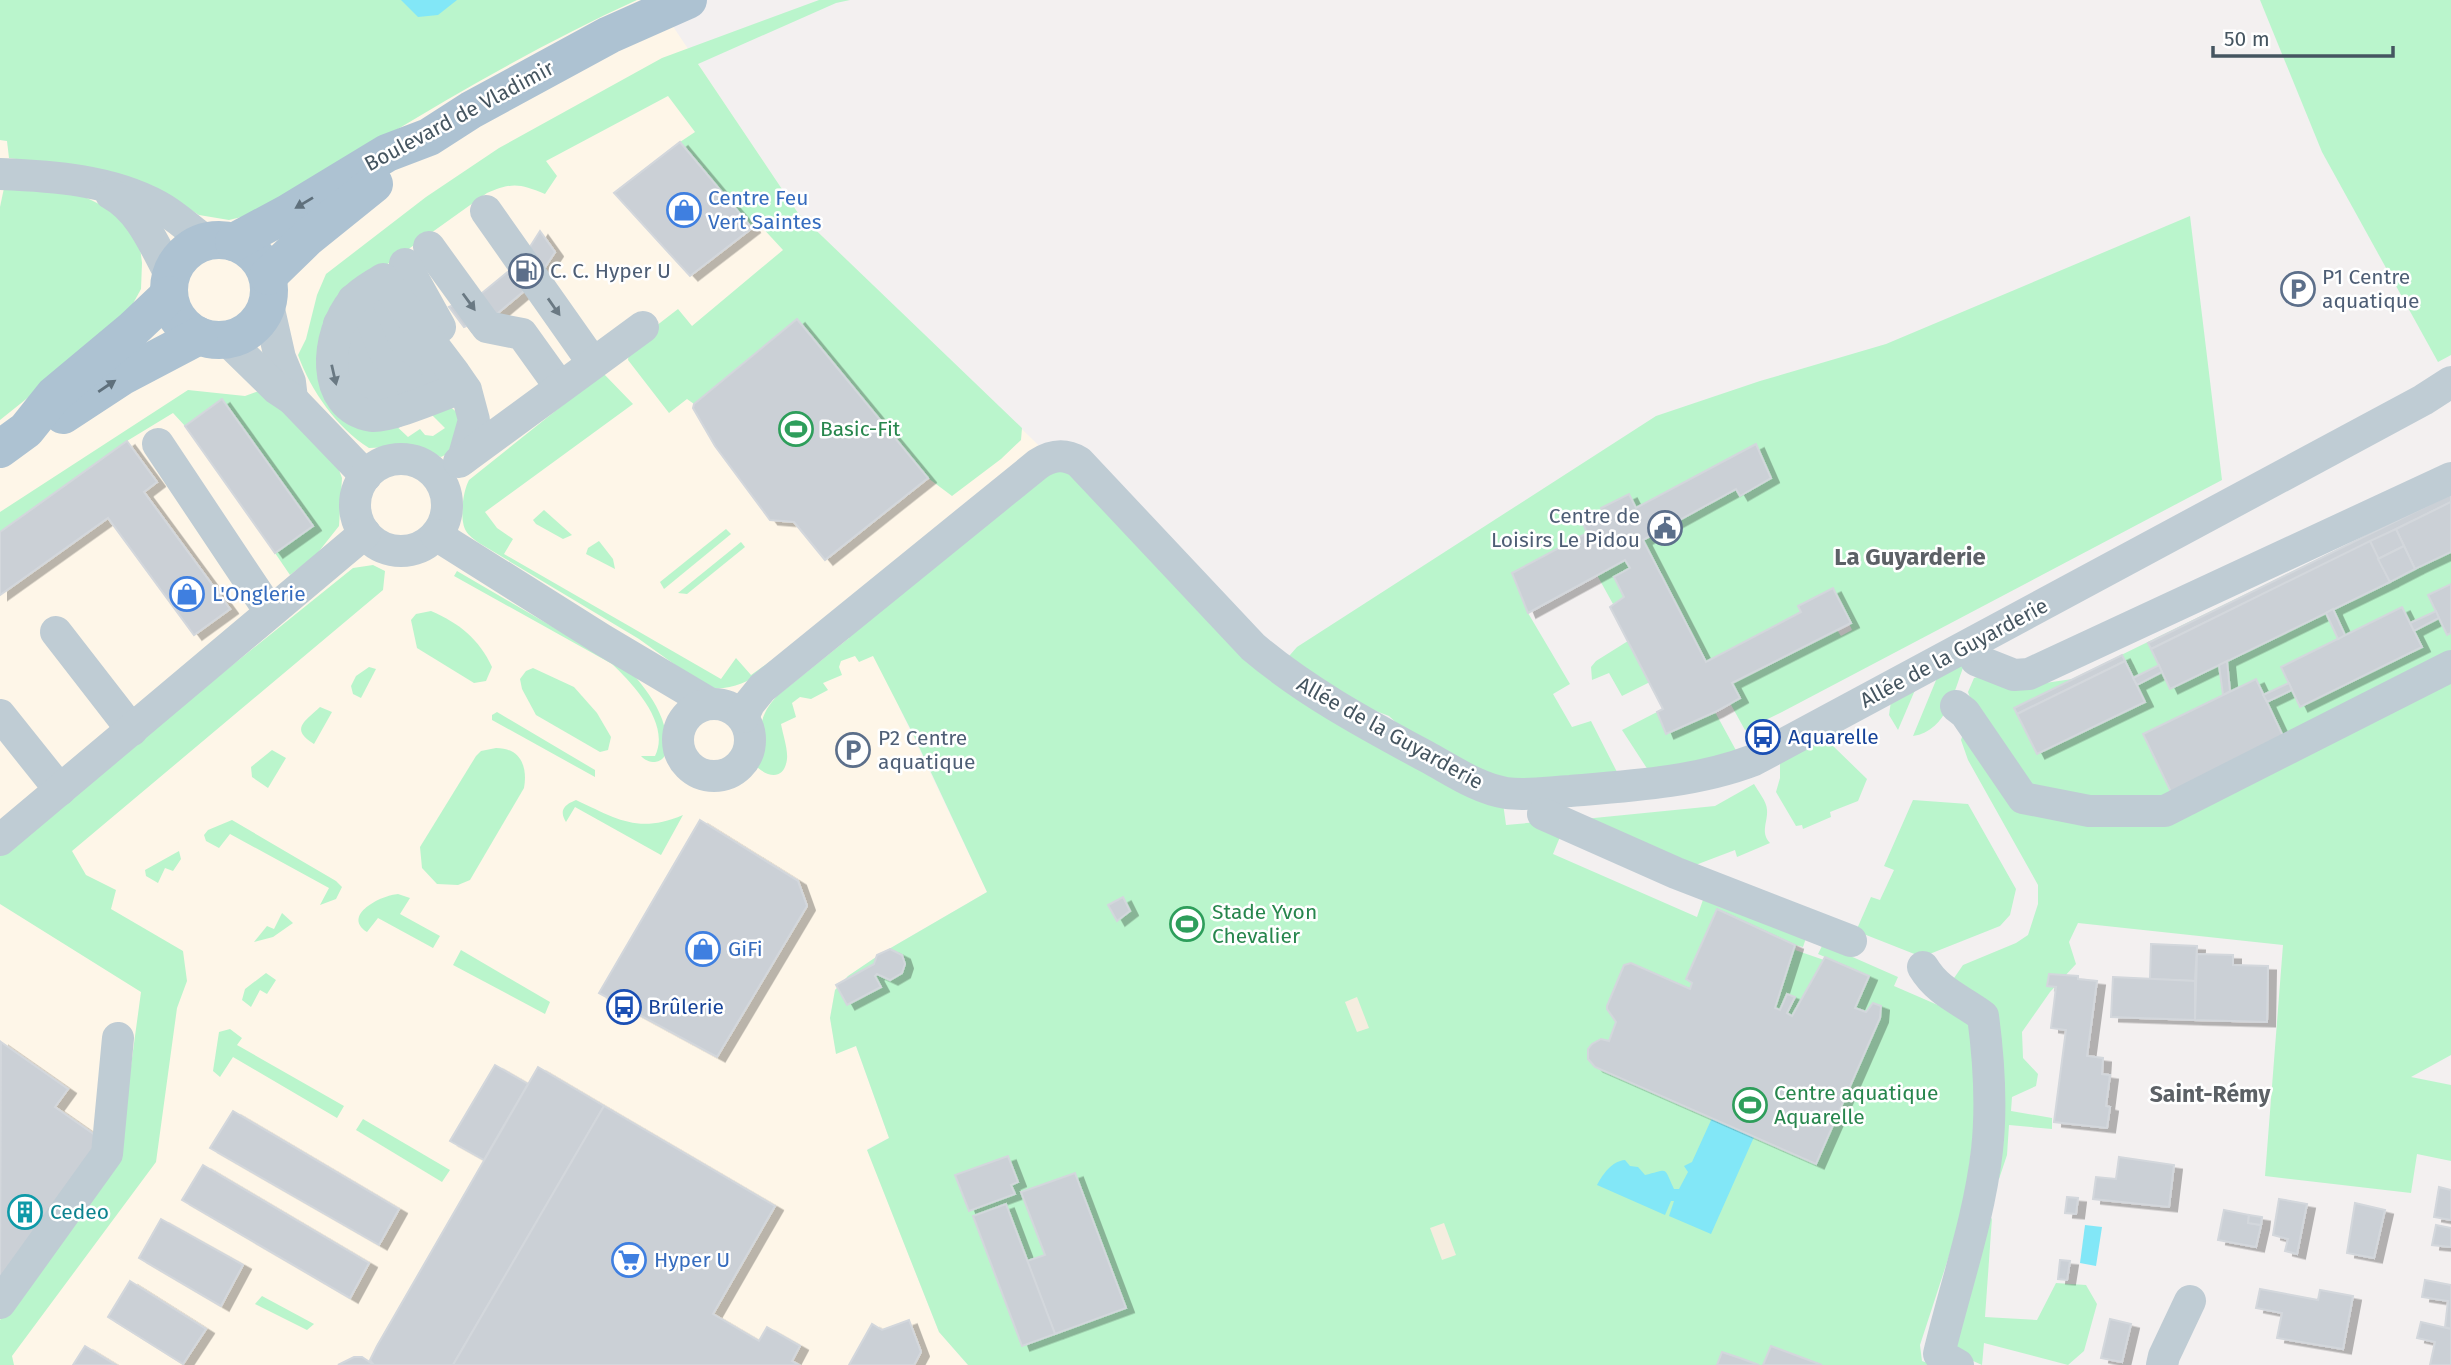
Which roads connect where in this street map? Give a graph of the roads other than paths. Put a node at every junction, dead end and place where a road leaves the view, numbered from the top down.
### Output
1 (688, 0) edge
2 (429, 137) junction
3 (0, 174) edge
4 (94, 185) junction
5 (486, 211) dead end
6 (220, 242) junction
7 (380, 283) junction
8 (170, 285) junction
9 (268, 290) junction
10 (643, 327) dead end
11 (214, 338) junction
12 (593, 363) junction
13 (2451, 382) edge
14 (560, 387) junction
15 (448, 394) junction
16 (292, 400) junction
17 (498, 433) junction
18 (13, 440) edge
19 (158, 444) dead end
20 (463, 459) junction
21 (366, 476) junction
22 (438, 478) junction
23 (2451, 478) edge
24 (365, 533) junction
25 (436, 535) junction
26 (270, 612) junction
27 (56, 632) dead end
28 (1976, 660) dead end
29 (2451, 666) edge
30 (649, 667) junction
31 (1956, 705) dead end
32 (727, 709) junction
33 (0, 715) edge
34 (132, 730) junction
35 (679, 730) junction
36 (60, 790) junction
37 (1543, 814) dead end
38 (0, 840) edge
39 (1852, 941) dead end
40 (1923, 967) dead end
41 (118, 1038) dead end
42 (2190, 1301) dead end
43 (0, 1303) edge
44 (1958, 1365) edge
45 (2162, 1365) edge

1 - 2 main road, Boulevard de Vladimir
2 -> 6 main road, Boulevard de Vladimir
2 - 9 main road
3 - 4 street
4 - 6 street
4 - 8 street
5 -> 12 street
6 - 8 main road
6 - 9 main road
7 -> 14 street
7 - 15 street
7 - 15 street
7 -> 15 street
7 - 17 street
8 - 11 main road
8 - 18 main road
9 - 11 main road
9 - 16 street
10 - 12 street
11 - 16 street
18 -> 11 main road
12 - 14 street
13 - 32 street, Allée de la Guyarderie
14 - 17 street
15 - 20 street
16 - 21 street
17 - 20 street
19 - 26 street
20 - 22 street
21 - 22 street
21 - 24 street
22 - 25 street
23 - 28 street
24 - 25 street
24 - 26 street
25 - 30 street
26 - 34 street
27 - 34 street
29 - 31 street
30 - 32 street
30 - 35 street
32 - 35 street
32 - 35 street
33 - 36 street
34 - 36 street
36 - 38 street
37 - 39 street
40 - 44 street
41 - 43 street
42 - 45 street

